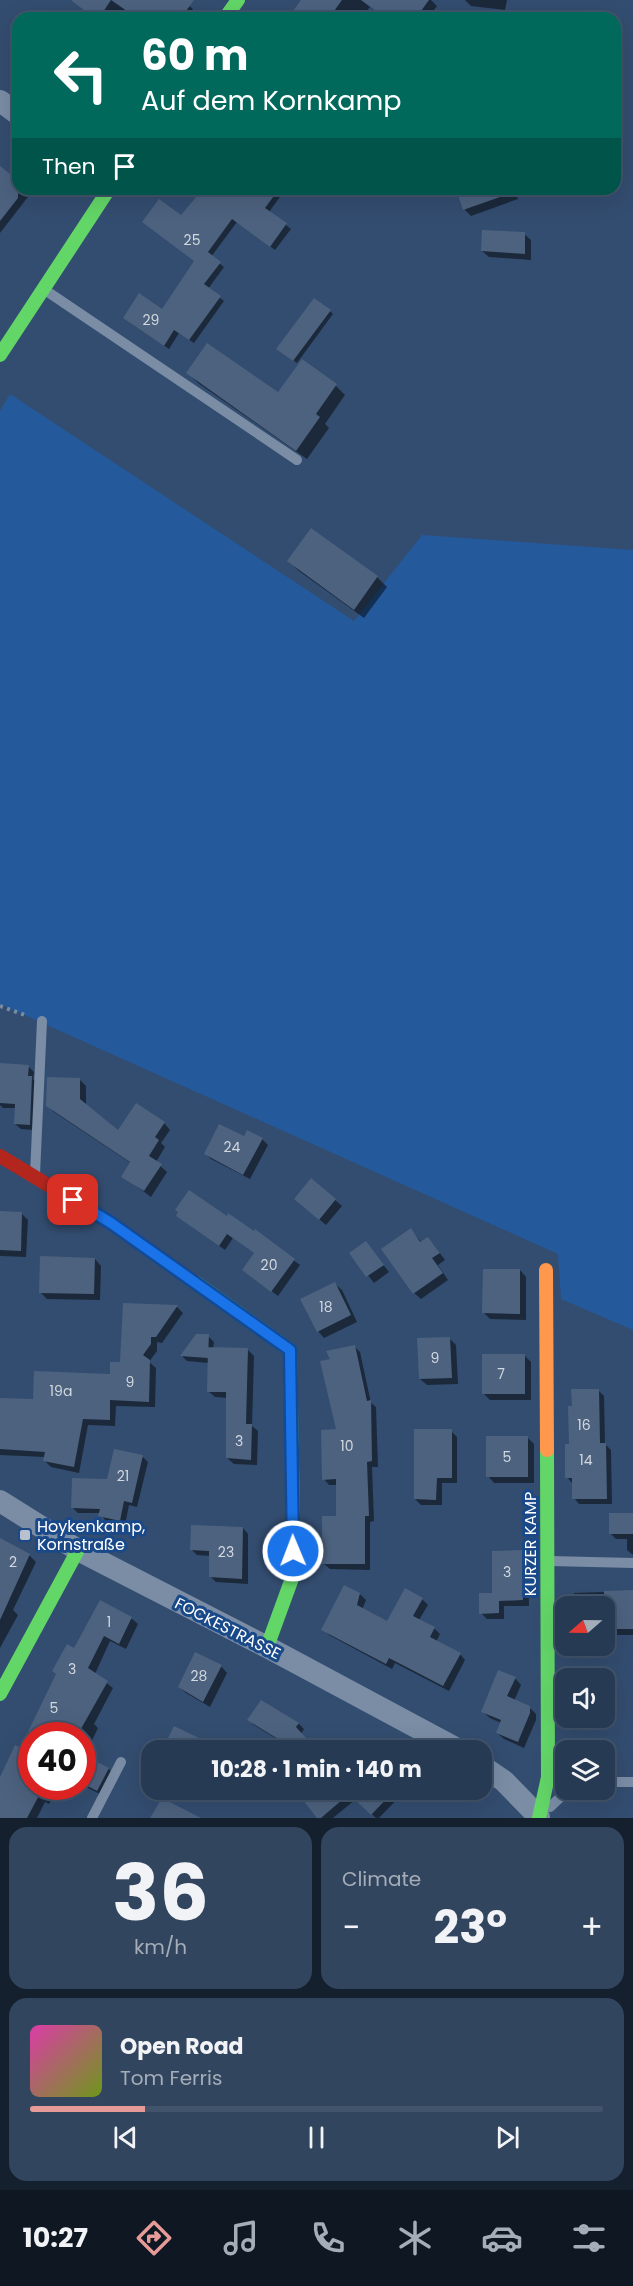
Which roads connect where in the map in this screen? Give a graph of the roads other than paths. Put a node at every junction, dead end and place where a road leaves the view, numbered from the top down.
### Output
1 (105, 195) edge
2 (43, 288) junction
3 (5, 335) edge
4 (0, 355) edge
5 (297, 460) dead end
6 (42, 1021) road end
7 (0, 1156) edge
8 (35, 1177) junction
9 (546, 1270) dead end
10 (0, 1501) edge
11 (78, 1550) junction
12 (547, 1561) junction
13 (633, 1563) edge
14 (267, 1647) junction
15 (0, 1694) edge
16 (440, 1740) edge
17 (121, 1762) dead end
18 (492, 1773) edge
19 (615, 1782) edge
20 (633, 1782) edge
21 (558, 1800) edge
22 (92, 1818) edge
23 (539, 1818) edge

1 - 2 street
2 - 3 street
2 - 5 lane
3 - 4 street
6 - 8 lane
7 - 8 street
8 - 14 street
9 - 12 street, KURZER KAMP
10 - 11 street, FOCKESTRASSE
11 - 14 street, FOCKESTRASSE
11 - 15 street
12 - 13 lane
12 - 23 street, KURZER KAMP
14 - 16 street, FOCKESTRASSE
17 - 22 lane
18 - 23 street
19 - 20 lane
21 - 23 lane

